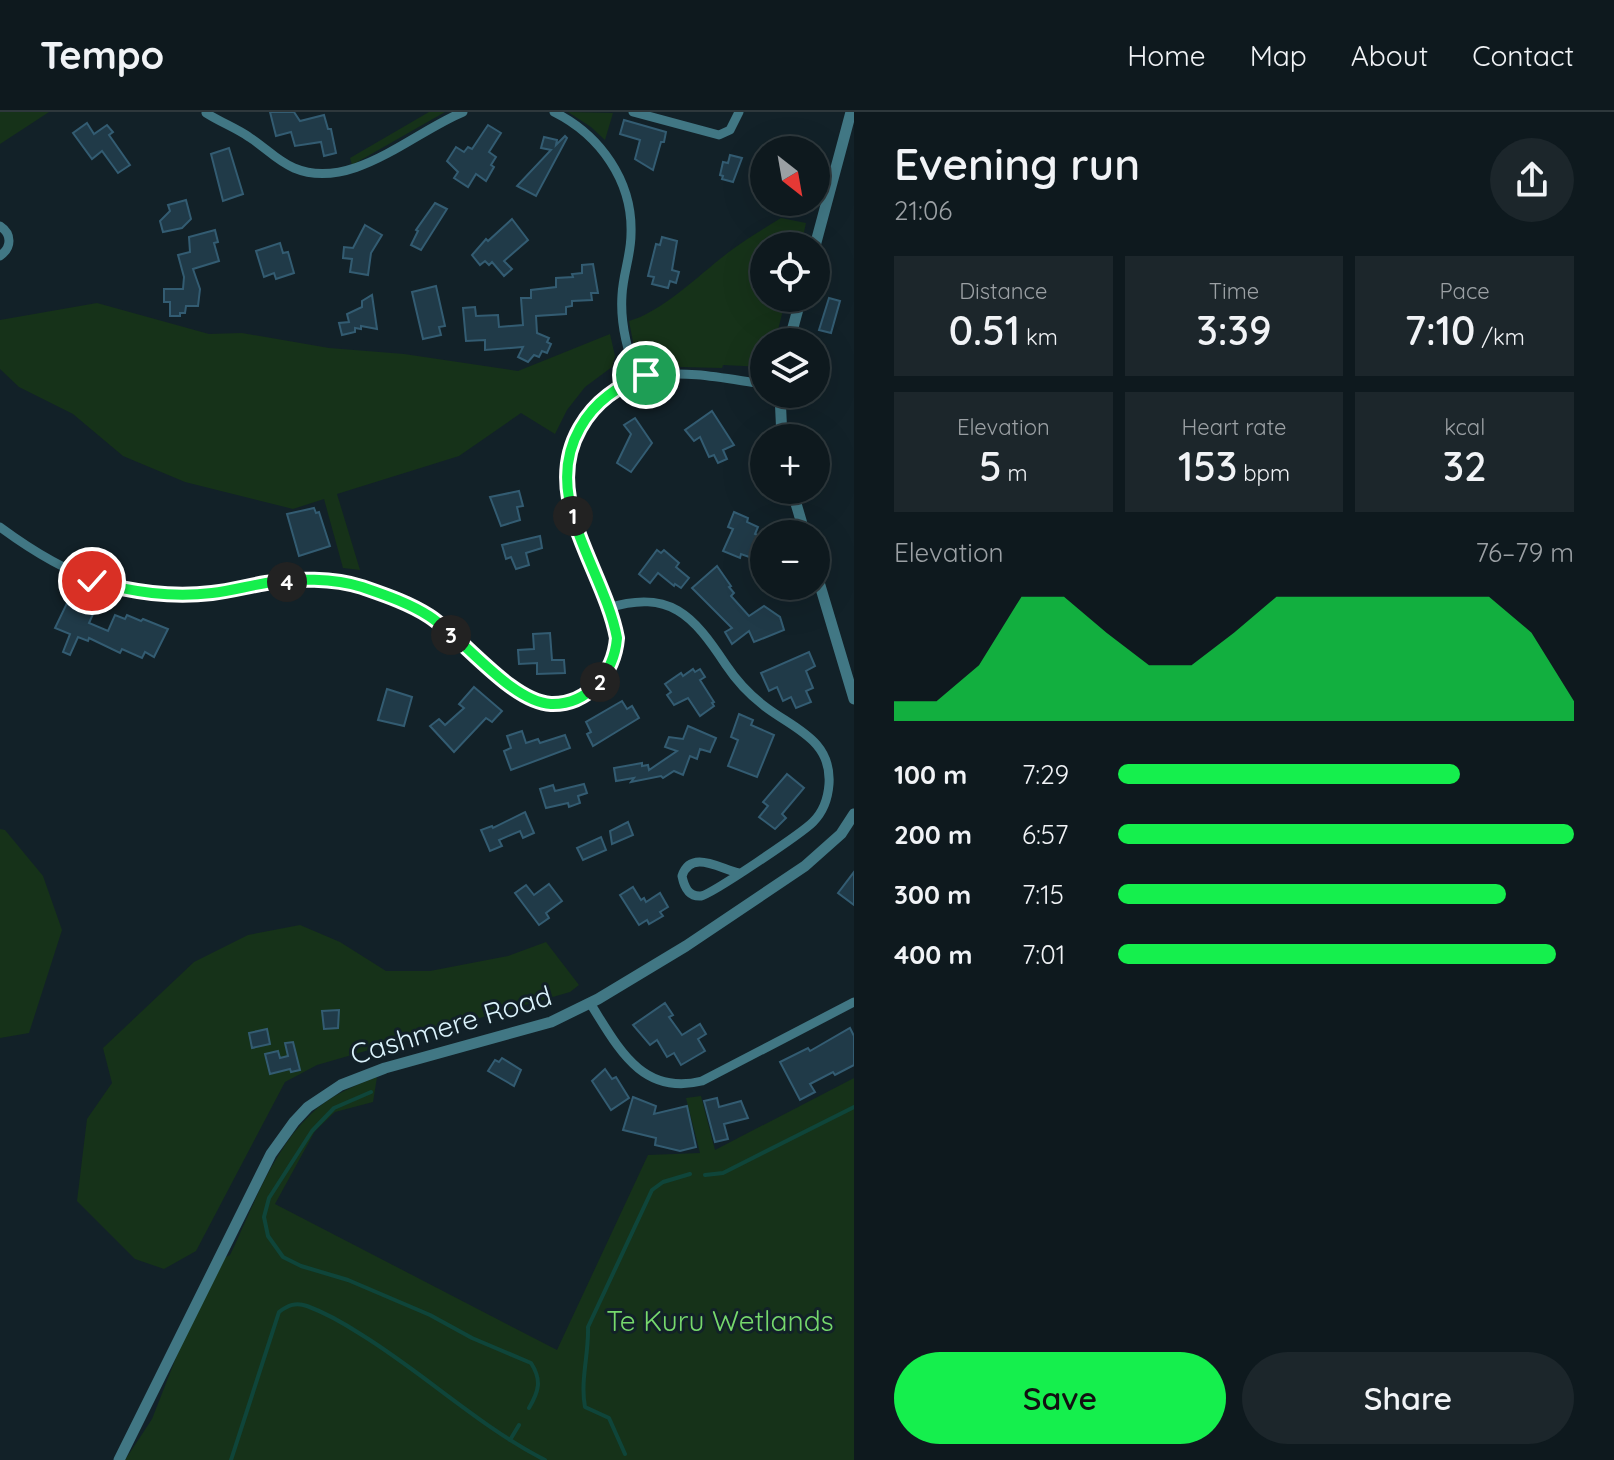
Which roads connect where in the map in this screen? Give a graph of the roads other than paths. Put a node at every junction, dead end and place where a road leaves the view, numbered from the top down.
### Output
1 (204, 112) edge
2 (463, 112) edge
3 (554, 112) edge
4 (633, 112) edge
5 (739, 112) edge
6 (851, 112) edge
7 (0, 226) edge
8 (819, 232) edge
9 (0, 256) edge
10 (638, 378) junction
11 (750, 382) edge
12 (0, 527) edge
13 (824, 600) edge
14 (608, 608) junction
15 (854, 699) edge
16 (854, 814) edge
17 (739, 873) junction
18 (854, 1002) edge
19 (590, 1003) junction
20 (119, 1460) edge

1 - 2 street
3 - 10 street
4 - 5 street
6 - 8 street
7 - 9 street
10 - 11 street
10 - 14 street
12 - 14 street
13 - 15 street
14 - 17 street
16 - 19 street, Cashmere Road
17 - 17 street
18 - 19 street
19 - 20 street, Cashmere Road

